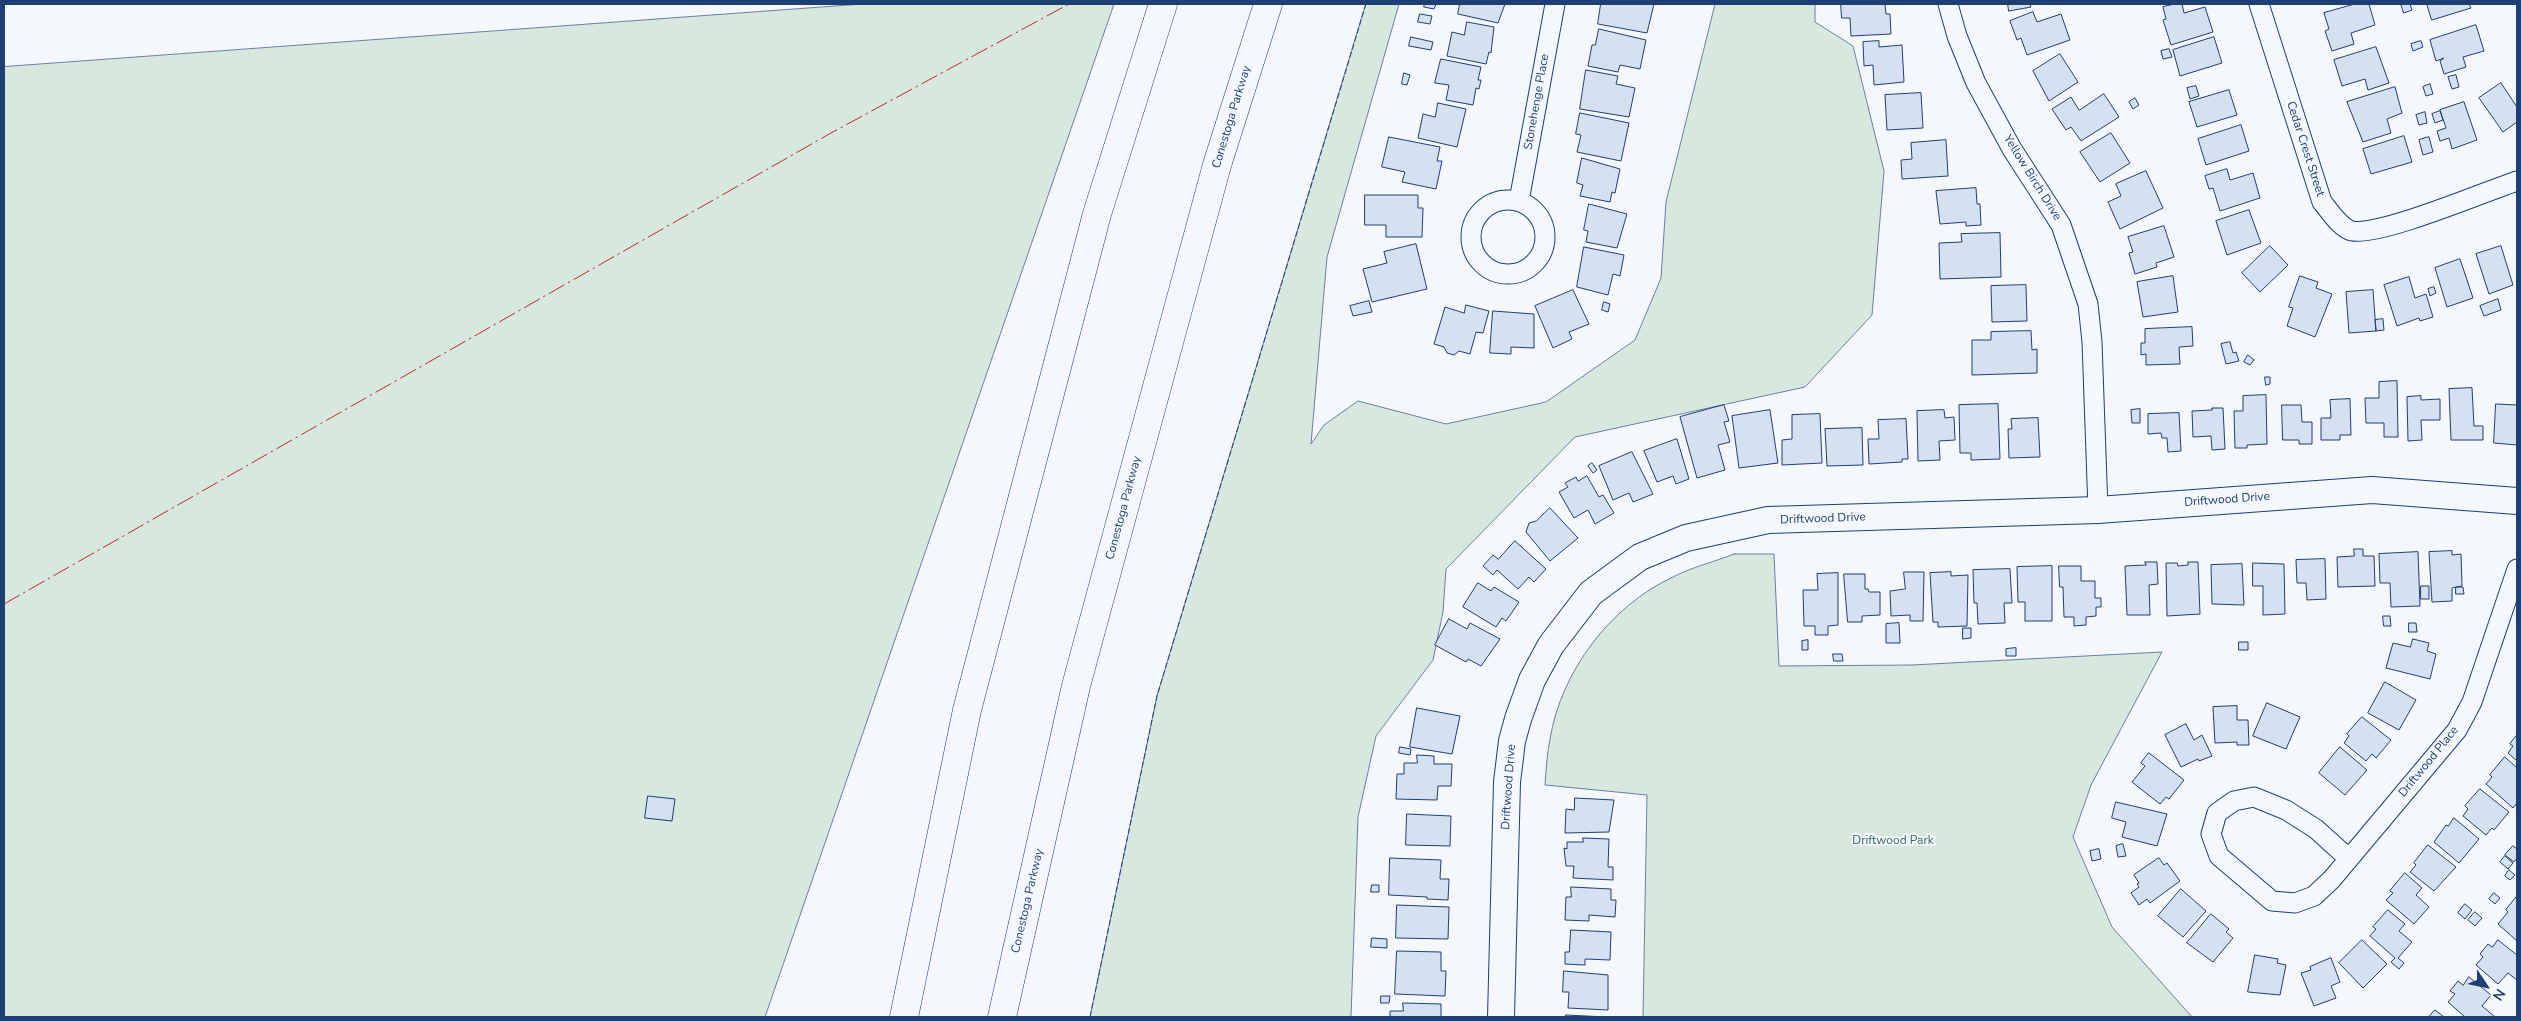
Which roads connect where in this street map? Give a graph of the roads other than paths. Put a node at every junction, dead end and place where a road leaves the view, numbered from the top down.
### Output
1 (1164, 4) edge
2 (1268, 4) edge
3 (1555, 4) edge
4 (1948, 4) edge
5 (2258, 4) edge
6 (2517, 181) edge
7 (1519, 201) junction
8 (2517, 501) edge
9 (2098, 510) junction
10 (2517, 569) edge
11 (2348, 858) junction
12 (904, 1017) edge
13 (1002, 1017) edge
14 (1501, 1017) edge

1 - 12 highway
2 - 13 highway, Conestoga Parkway
3 - 7 street, Stonehenge Place
4 - 9 street, Yellow Birch Drive
5 - 6 street, Cedar Crest Street
7 - 7 street
8 - 9 street, Driftwood Drive
9 - 14 street, Driftwood Drive
10 - 11 street, Driftwood Place
11 - 11 street, Driftwood Place

